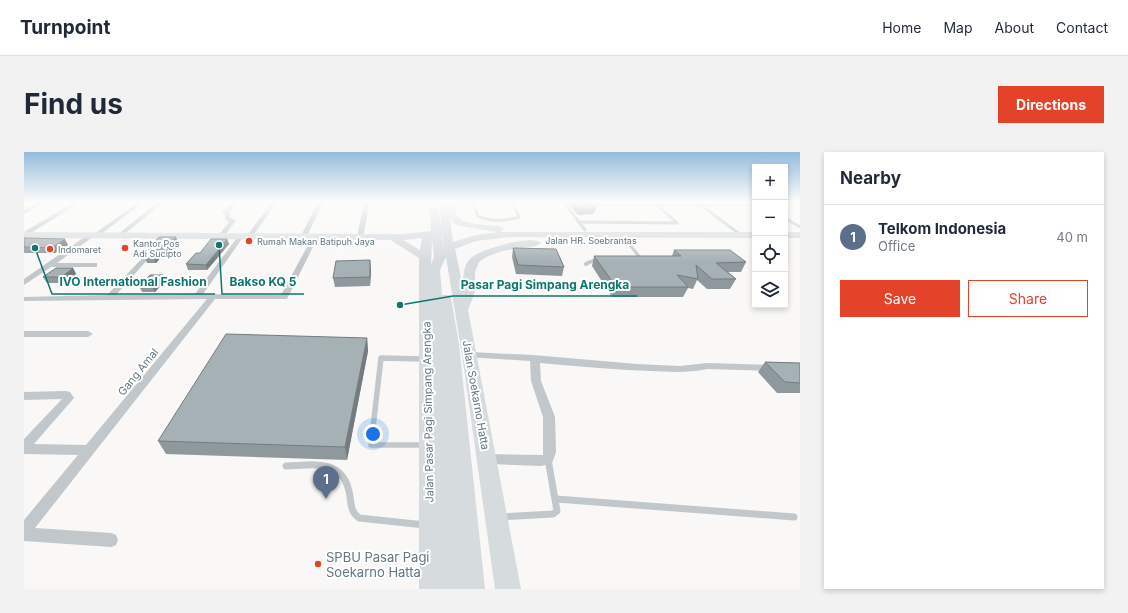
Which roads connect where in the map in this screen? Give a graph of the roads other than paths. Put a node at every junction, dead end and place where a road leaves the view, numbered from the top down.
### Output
1 (46, 221) edge
2 (113, 221) edge
3 (137, 221) edge
4 (233, 221) edge
5 (258, 221) edge
6 (311, 221) edge
7 (363, 221) edge
8 (435, 221) edge
9 (440, 221) edge
10 (457, 221) edge
11 (676, 221) edge
12 (723, 221) edge
13 (791, 221) edge
14 (578, 222) joint
15 (800, 227) edge
16 (585, 230) junction
17 (511, 232) junction
18 (24, 235) edge
19 (93, 235) junction
20 (727, 235) junction
21 (741, 235) junction
22 (752, 235) edge
23 (788, 235) edge
24 (800, 235) edge
25 (119, 236) junction
26 (166, 236) junction
27 (220, 236) junction
28 (245, 236) junction
29 (304, 236) junction
30 (360, 236) junction
31 (393, 236) junction
32 (321, 237) junction
33 (437, 237) junction
34 (562, 240) junction
35 (626, 240) junction
36 (752, 241) edge
37 (788, 241) edge
38 (800, 241) edge
39 (425, 258) junction
40 (604, 260) edge
41 (637, 260) edge
42 (586, 264) dead end
43 (51, 265) junction
44 (94, 265) dead end
45 (24, 283) edge
46 (197, 296) junction
47 (110, 297) junction
48 (213, 297) junction
49 (24, 299) edge
50 (461, 310) junction
51 (24, 334) edge
52 (88, 334) dead end
53 (470, 355) junction
54 (427, 359) junction
55 (535, 359) junction
56 (800, 369) edge
57 (24, 396) edge
58 (429, 445) junction
59 (24, 448) edge
60 (90, 450) junction
61 (487, 459) junction
62 (548, 459) junction
63 (286, 466) dead end
64 (556, 499) junction
65 (497, 517) junction
66 (794, 517) dead end
67 (430, 525) junction
68 (24, 531) edge
69 (24, 534) edge
70 (111, 540) dead end
71 (432, 589) edge
72 (454, 589) edge
73 (472, 589) edge
74 (508, 589) edge

1 - 18 street
2 - 19 street
3 - 25 street
4 - 27 street
5 - 28 street
6 - 29 street
7 - 30 street
8 - 33 main road, Jalan Soekarno Hatta
9 - 33 main road, Jalan Soekarno Hatta
10 - 17 main road
11 - 14 lane
12 - 21 lane
13 - 15 lane
14 - 16 lane
16 - 17 main road, Jalan HR. Soebrantas
16 - 20 main road, Jalan HR. Soebrantas
17 - 20 main road
17 - 33 main road, Jalan HR. Soebrantas
17 - 72 main road
18 - 19 main road
19 - 25 main road
19 - 43 street
20 - 21 main road, Jalan HR. Soebrantas
21 - 22 main road, Jalan HR. Soebrantas
23 - 24 main road
25 - 26 main road
26 - 27 main road
26 - 47 street
27 - 28 main road
28 - 29 main road
28 - 46 street
29 - 32 main road
30 - 31 main road
30 - 32 main road
31 - 33 main road
31 - 39 main road
32 - 48 street
33 - 34 main road, Jalan HR. Soebrantas
33 - 39 main road, Jalan Pasar Pagi Simpang Arengka
33 - 50 main road, Jalan Soekarno Hatta
33 - 73 main road, Jalan Soekarno Hatta
34 - 35 main road, Jalan HR. Soebrantas
34 - 50 main road
35 - 36 main road, Jalan HR. Soebrantas
35 - 41 lane
37 - 38 main road
39 - 54 main road, Jalan Pasar Pagi Simpang Arengka
40 - 42 lane
43 - 44 street
43 - 45 street
46 - 47 street
46 - 48 street
47 - 49 street
48 - 60 street, Gang Amal
50 - 53 main road, Jalan Soekarno Hatta
51 - 52 street
53 - 55 street
53 - 61 main road, Jalan Soekarno Hatta
54 - 58 main road, Jalan Pasar Pagi Simpang Arengka
54 - 58 lane
55 - 56 street
55 - 62 street
57 - 59 street
58 - 67 main road, Jalan Pasar Pagi Simpang Arengka
59 - 60 street
60 - 68 street, Gang Amal
61 - 62 street
61 - 65 main road, Jalan Soekarno Hatta
62 - 64 lane
63 - 67 lane
64 - 65 lane
64 - 66 lane
65 - 74 main road, Jalan Soekarno Hatta
67 - 71 main road, Jalan Pasar Pagi Simpang Arengka
69 - 70 street

